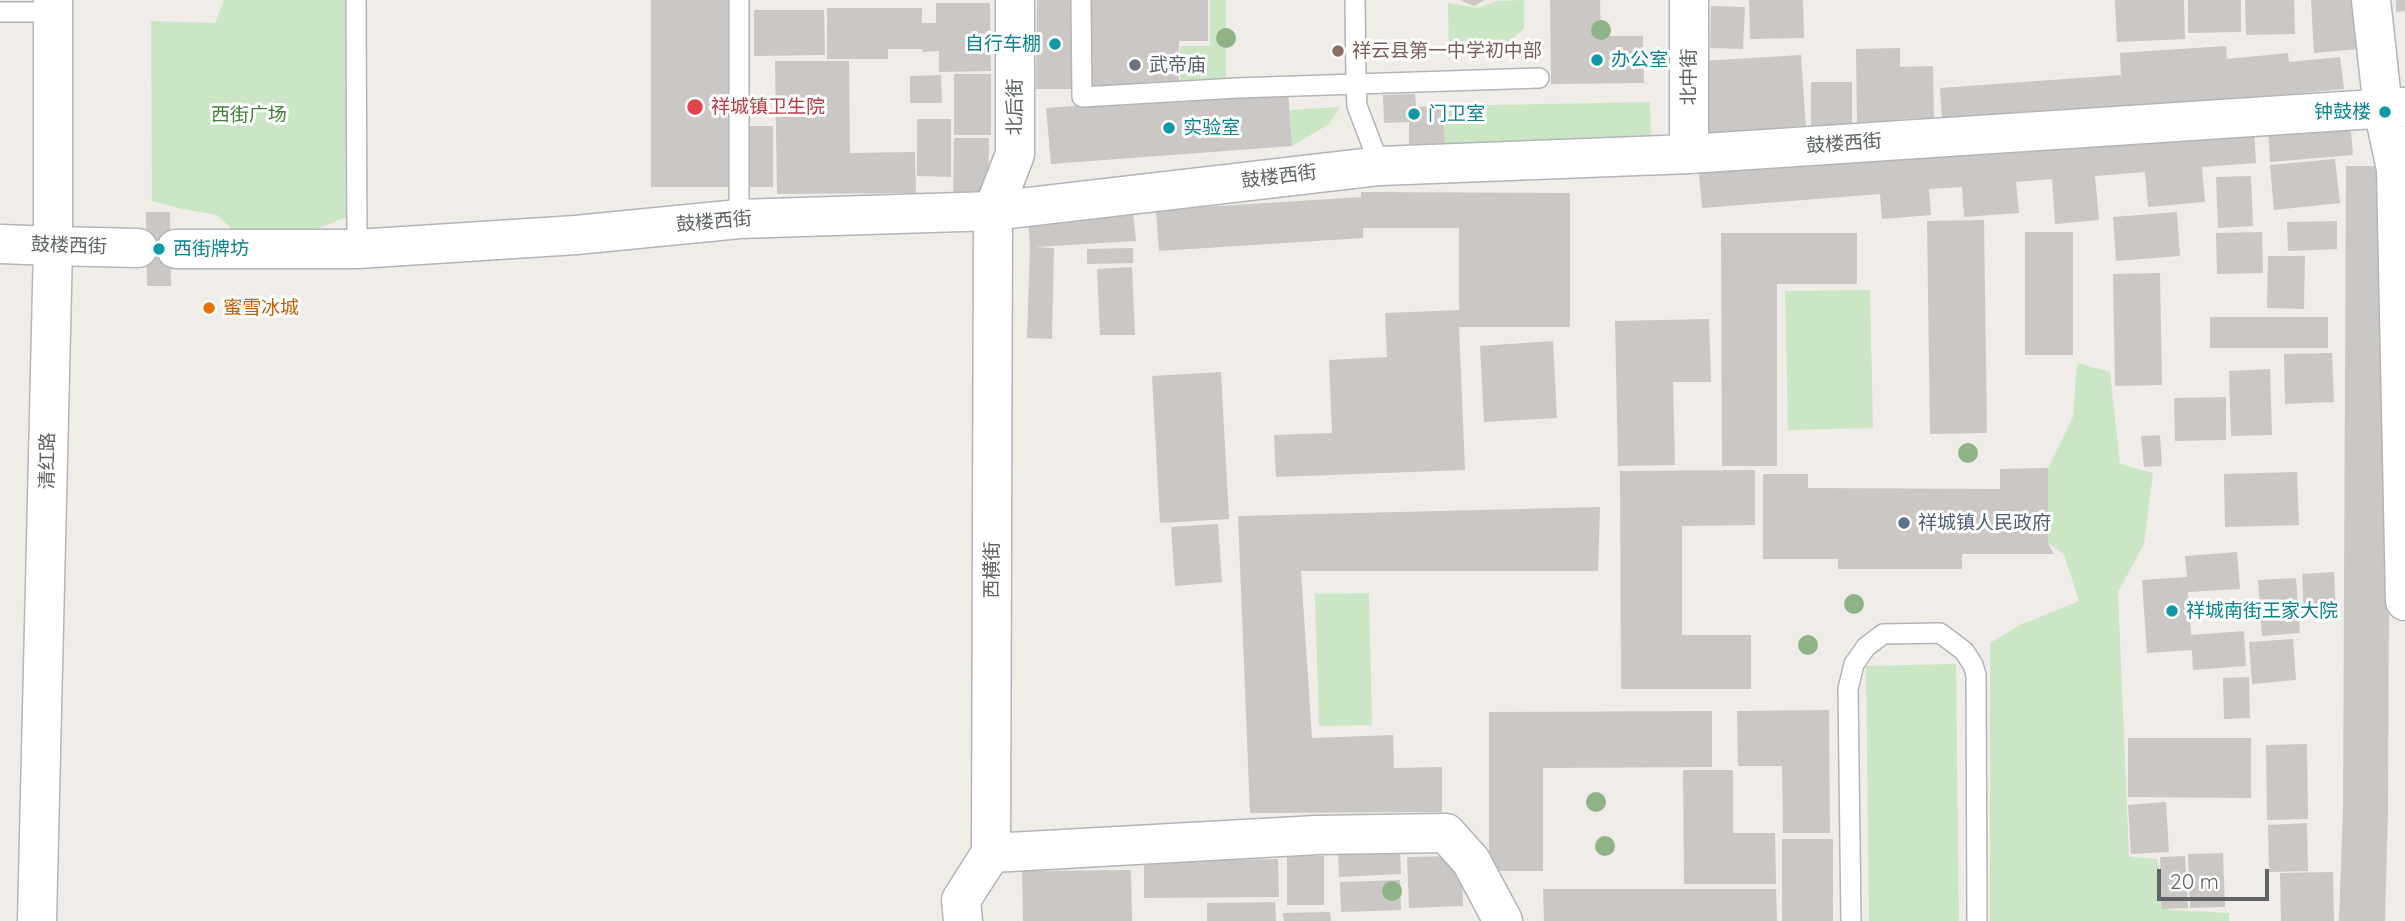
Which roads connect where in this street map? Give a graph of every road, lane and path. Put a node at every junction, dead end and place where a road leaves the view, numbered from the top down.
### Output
1 (356, 0) edge
2 (739, 0) edge
3 (1015, 0) edge
4 (1081, 0) edge
5 (1355, 0) edge
6 (1689, 0) edge
7 (2371, 0) edge
8 (53, 6) edge
9 (0, 12) edge
10 (1539, 78) dead end
11 (1356, 84) junction
12 (2394, 108) edge
13 (1695, 154) junction
14 (1380, 166) junction
15 (993, 211) junction
16 (739, 219) junction
17 (0, 244) edge
18 (53, 246) junction
19 (138, 248) dead end
20 (176, 249) dead end
21 (356, 249) junction
22 (2405, 601) edge
23 (991, 853) junction
24 (37, 921) edge
25 (963, 921) edge
26 (1503, 921) edge
27 (1851, 921) edge
28 (1977, 921) edge

1 - 21 lane
2 - 16 lane
3 - 15 street, 北后街
4 - 11 lane
5 - 11 lane
6 - 13 street, 北中街
7 - 12 street
8 - 9 lane
8 - 18 street, 清红路
10 - 11 lane
11 - 14 lane
12 - 13 street, 鼓楼西街
12 - 22 street
13 - 14 street, 鼓楼西街
14 - 15 street, 鼓楼西街
15 - 16 street, 鼓楼西街
15 - 23 street, 西横街
16 - 21 street, 鼓楼西街
17 - 18 street, 鼓楼西街
18 - 19 street, 鼓楼西街
18 - 24 street, 清红路
20 - 21 street, 鼓楼西街
23 - 25 street
23 - 26 street
27 - 28 lane

